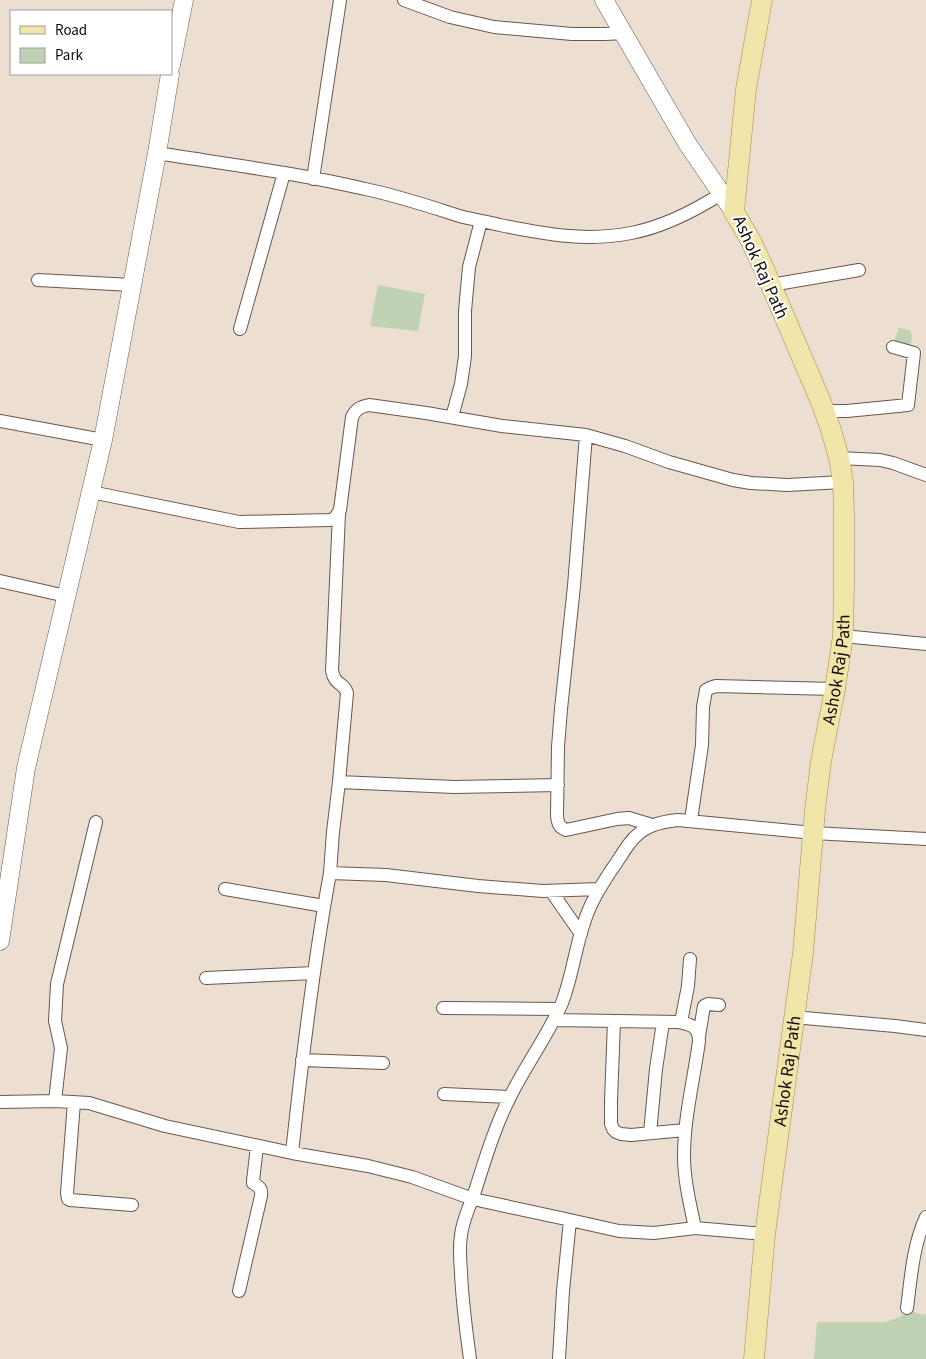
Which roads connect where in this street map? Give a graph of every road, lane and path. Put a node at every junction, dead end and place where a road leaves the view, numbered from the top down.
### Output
1 (184, 0) edge
2 (340, 0) edge
3 (404, 0) edge
4 (604, 0) edge
5 (762, 0) edge
6 (625, 33) junction
7 (172, 60) edge
8 (169, 75) edge
9 (157, 153) junction
10 (284, 173) junction
11 (313, 179) junction
12 (721, 194) junction
13 (734, 212) junction
14 (481, 221) junction
15 (859, 270) dead end
16 (38, 280) dead end
17 (132, 285) junction
18 (770, 285) junction
19 (240, 329) dead end
20 (893, 347) dead end
21 (824, 410) junction
22 (452, 417) junction
23 (0, 421) edge
24 (586, 435) junction
25 (103, 440) junction
26 (839, 458) junction
27 (926, 474) edge
28 (843, 482) junction
29 (91, 492) junction
30 (339, 514) junction
31 (0, 581) edge
32 (66, 596) junction
33 (843, 636) junction
34 (926, 644) edge
35 (835, 689) junction
36 (339, 782) junction
37 (558, 785) junction
38 (691, 820) junction
39 (96, 822) dead end
40 (652, 825) junction
41 (813, 833) junction
42 (926, 839) edge
43 (330, 873) junction
44 (225, 889) dead end
45 (599, 889) junction
46 (551, 891) junction
47 (324, 906) junction
48 (581, 934) junction
49 (0, 940) edge
50 (690, 959) dead end
51 (314, 973) junction
52 (206, 978) dead end
53 (719, 1005) dead end
54 (443, 1008) dead end
55 (556, 1015) junction
56 (793, 1017) junction
57 (614, 1021) junction
58 (663, 1022) junction
59 (681, 1022) junction
60 (926, 1030) edge
61 (699, 1036) junction
62 (302, 1060) junction
63 (383, 1063) dead end
64 (444, 1094) dead end
65 (509, 1097) junction
66 (55, 1101) junction
67 (0, 1102) edge
68 (74, 1102) junction
69 (685, 1130) junction
70 (650, 1134) junction
71 (257, 1146) junction
72 (292, 1153) junction
73 (472, 1198) junction
74 (132, 1205) dead end
75 (926, 1216) edge
76 (570, 1220) junction
77 (695, 1228) junction
78 (765, 1234) junction
79 (239, 1291) dead end
80 (906, 1308) dead end
81 (470, 1359) edge
82 (558, 1359) edge
83 (754, 1359) edge

1 - 7 main road
2 - 11 street
3 - 6 street
4 - 6 main road
5 - 13 main road, Ashok Raj Path
6 - 12 main road
8 - 9 main road
9 - 10 street
9 - 17 main road
10 - 11 street
10 - 19 street
11 - 14 street
12 - 13 main road
12 - 14 street
13 - 18 main road, Ashok Raj Path
14 - 22 street
15 - 18 street
16 - 17 street
17 - 25 main road
18 - 21 main road, Ashok Raj Path
20 - 21 street
21 - 26 main road, Ashok Raj Path
22 - 24 street
22 - 30 street
23 - 25 street
24 - 28 street
24 - 37 street
25 - 29 main road
26 - 27 street
26 - 28 main road, Ashok Raj Path
28 - 33 main road, Ashok Raj Path
29 - 30 street
29 - 32 main road
30 - 36 street
31 - 32 street
32 - 49 main road
33 - 34 street
33 - 35 main road, Ashok Raj Path
35 - 38 street
35 - 41 main road, Ashok Raj Path
36 - 37 street
36 - 43 street
37 - 40 street
38 - 40 street
38 - 41 street
39 - 66 street
40 - 45 street
41 - 42 street
41 - 56 main road, Ashok Raj Path
43 - 46 street
43 - 47 street
44 - 47 street
45 - 46 street
45 - 48 street
46 - 48 street
47 - 51 street
48 - 55 street
50 - 59 street
51 - 52 street
51 - 62 street
53 - 61 street
54 - 55 street
55 - 57 street
55 - 65 street
56 - 60 street
56 - 78 main road, Ashok Raj Path
57 - 58 street
57 - 70 street
58 - 59 street
58 - 70 street
59 - 61 street
61 - 69 street
62 - 63 street
62 - 72 street
64 - 65 street
65 - 73 street
66 - 67 street
66 - 68 street
68 - 71 street
68 - 74 street
69 - 70 street
69 - 77 street
71 - 72 street
71 - 79 street
72 - 73 street
73 - 76 street
73 - 81 street
75 - 80 street
76 - 77 street
76 - 82 street
77 - 78 street
78 - 83 main road, Ashok Raj Path

